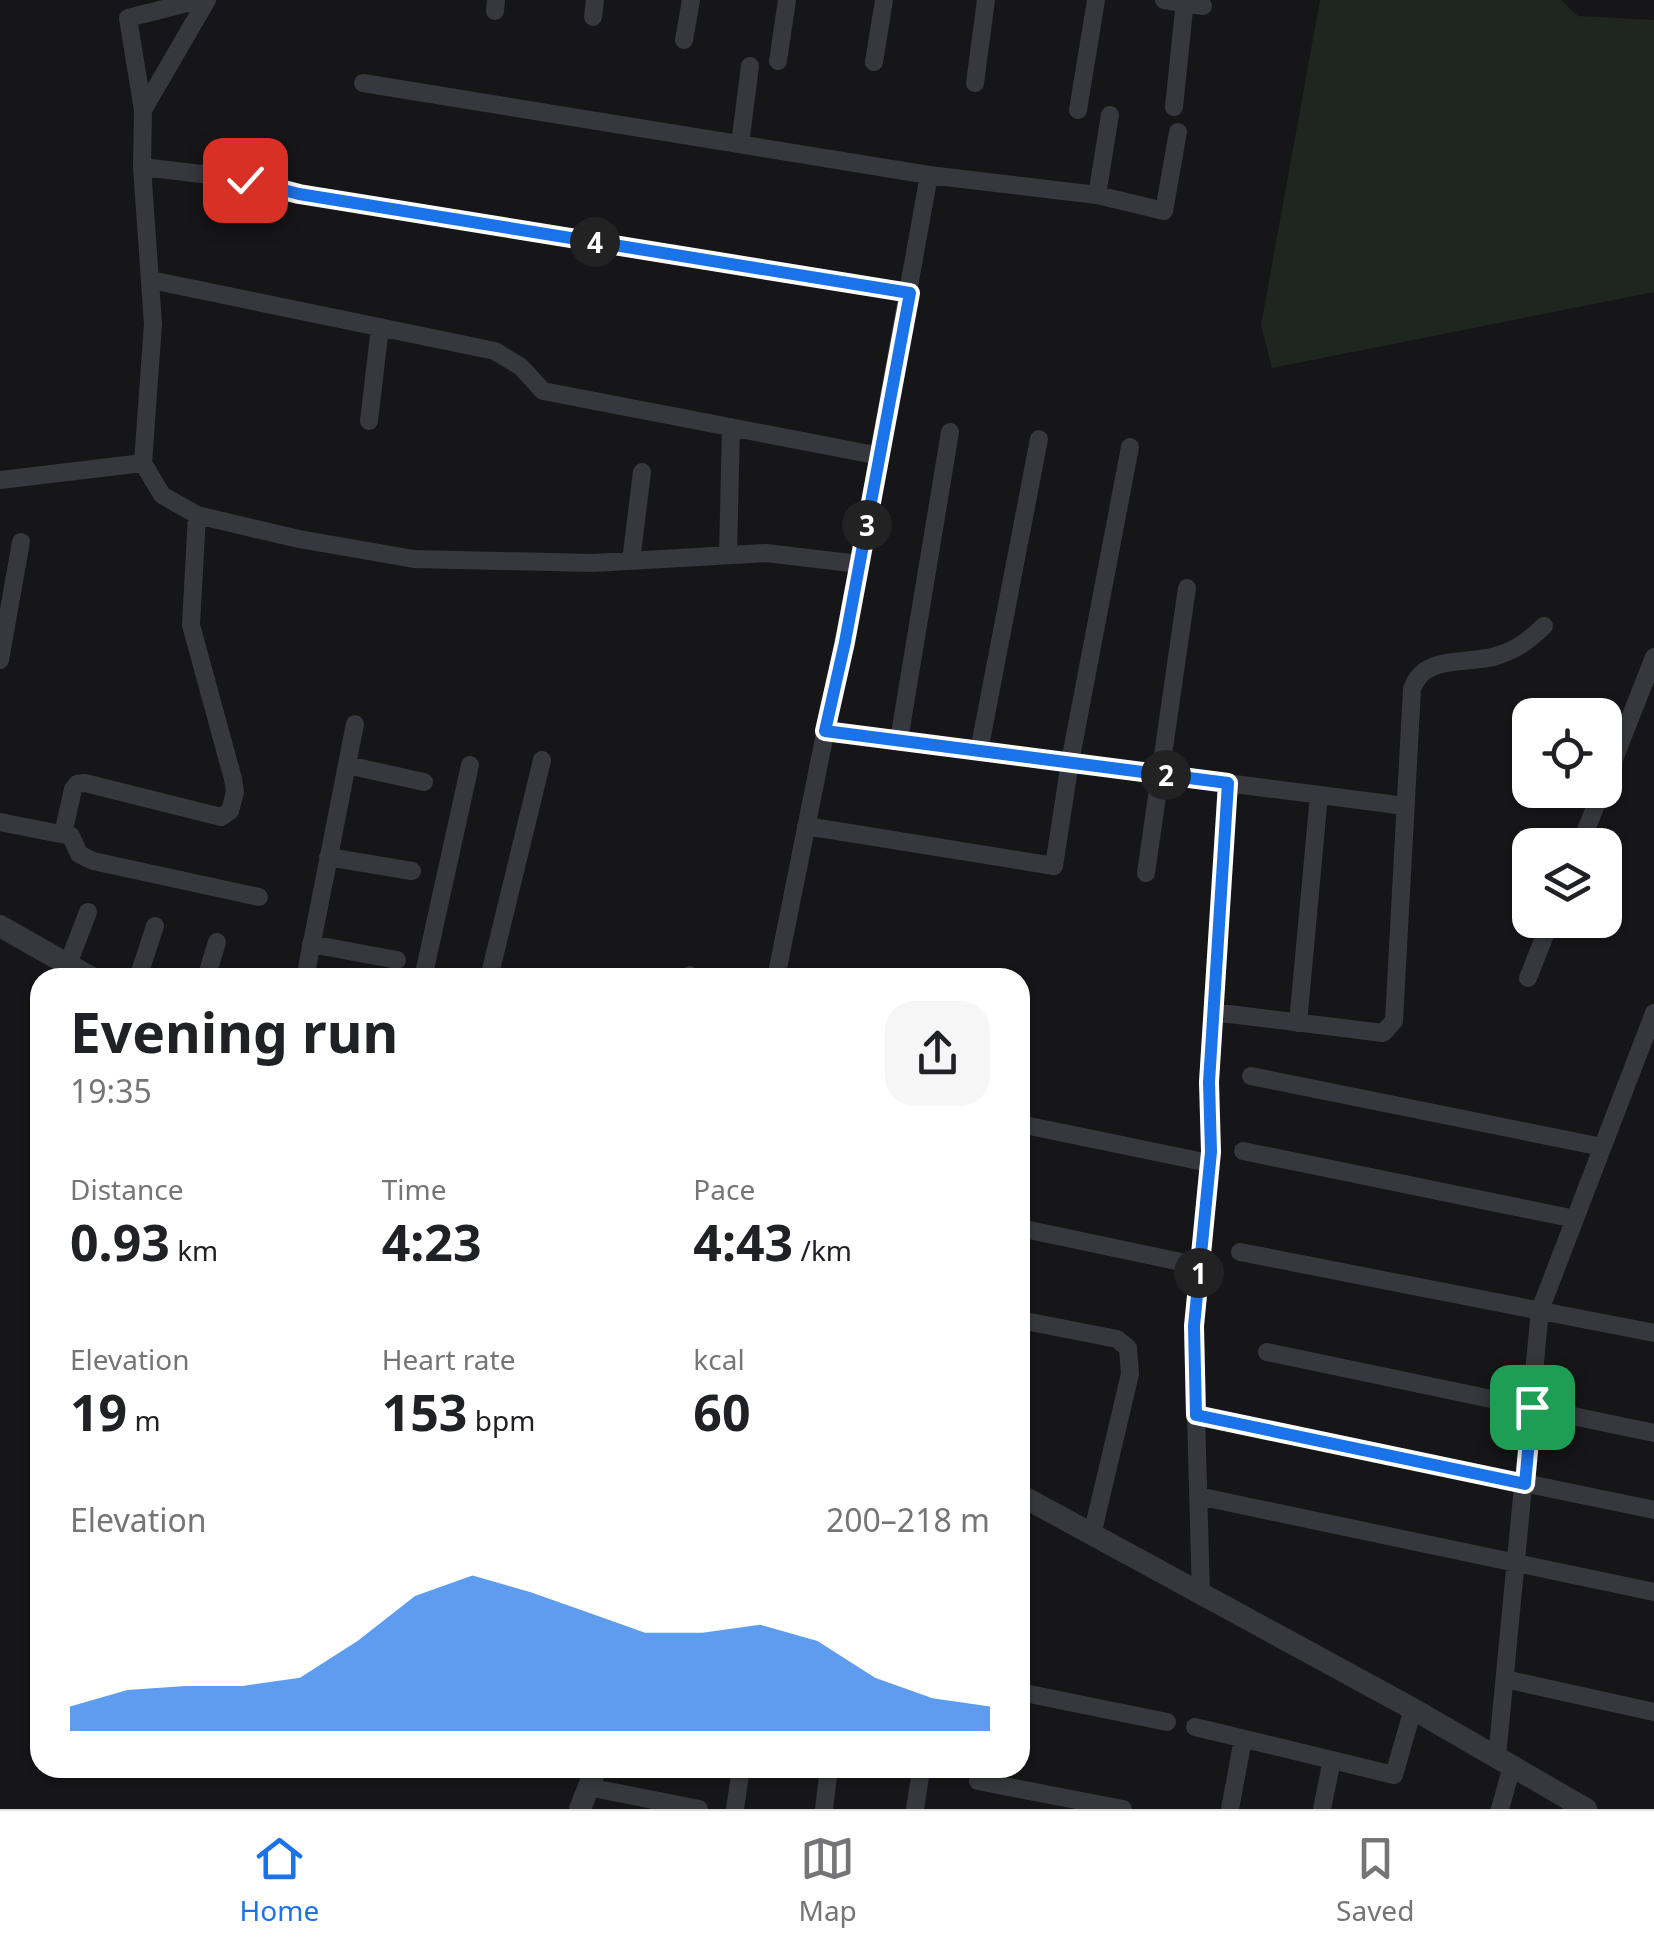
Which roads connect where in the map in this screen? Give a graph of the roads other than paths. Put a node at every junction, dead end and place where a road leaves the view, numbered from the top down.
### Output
1 (199, 0) edge
2 (208, 0) edge
3 (691, 0) edge
4 (787, 0) edge
5 (884, 0) edge
6 (986, 0) edge
7 (1096, 0) edge
8 (1164, 0) edge
9 (1191, 3) edge
10 (127, 9) edge
11 (684, 40) dead end
12 (778, 61) dead end
13 (874, 62) dead end
14 (750, 66) dead end
15 (975, 82) dead end
16 (363, 83) dead end
17 (1174, 107) dead end
18 (143, 110) junction
19 (1078, 110) dead end
20 (1110, 115) dead end
21 (1178, 132) dead end
22 (740, 144) junction
23 (142, 167) junction
24 (929, 175) junction
25 (1097, 195) junction
26 (150, 280) junction
27 (910, 293) junction
28 (380, 327) junction
29 (369, 422) dead end
30 (731, 427) junction
31 (950, 432) dead end
32 (1039, 439) dead end
33 (1130, 446) dead end
34 (880, 456) junction
35 (143, 463) junction
36 (642, 472) dead end
37 (0, 480) edge
38 (197, 515) junction
39 (21, 542) dead end
40 (728, 555) junction
41 (631, 561) junction
42 (859, 564) junction
43 (1187, 588) dead end
44 (1544, 626) dead end
45 (1654, 657) edge
46 (0, 660) edge
47 (355, 724) dead end
48 (825, 731) junction
49 (1622, 739) edge
50 (899, 740) junction
51 (979, 751) junction
52 (542, 760) dead end
53 (1070, 762) junction
54 (470, 764) dead end
55 (347, 766) junction
56 (1159, 774) junction
57 (424, 782) dead end
58 (1228, 783) junction
59 (1319, 794) junction
60 (1406, 806) junction
61 (0, 822) edge
62 (806, 826) junction
63 (63, 834) junction
64 (328, 858) junction
65 (412, 871) dead end
66 (1146, 873) dead end
67 (259, 897) dead end
68 (88, 912) dead end
69 (0, 926) edge
70 (155, 926) dead end
71 (1544, 938) edge
72 (217, 942) dead end
73 (311, 944) junction
74 (397, 960) dead end
75 (68, 964) junction
76 (75, 968) edge
77 (141, 968) edge
78 (209, 968) edge
79 (306, 968) edge
80 (425, 968) edge
81 (492, 968) edge
82 (778, 968) edge
83 (1528, 978) dead end
84 (1214, 1012) junction
85 (1654, 1013) edge
86 (1298, 1023) junction
87 (1251, 1076) dead end
88 (1030, 1126) edge
89 (1602, 1147) junction
90 (1244, 1151) dead end
91 (1210, 1163) junction
92 (1575, 1219) junction
93 (1030, 1230) edge
94 (1240, 1252) dead end
95 (1200, 1266) junction
96 (1540, 1310) junction
97 (1030, 1322) edge
98 (1654, 1333) edge
99 (1268, 1352) dead end
100 (1532, 1407) junction
101 (1196, 1415) junction
102 (1654, 1432) edge
103 (1525, 1484) junction
104 (1198, 1496) junction
105 (1030, 1501) edge
106 (1654, 1510) edge
107 (1092, 1535) junction
108 (1516, 1563) junction
109 (1654, 1592) edge
110 (1201, 1596) junction
111 (1505, 1679) junction
112 (1030, 1694) edge
113 (1413, 1709) junction
114 (1654, 1712) edge
115 (1166, 1722) dead end
116 (1195, 1727) dead end
117 (1243, 1739) junction
118 (1332, 1760) junction
119 (1504, 1762) junction
120 (740, 1778) edge
121 (828, 1778) edge
122 (920, 1778) edge
123 (978, 1778) edge
124 (588, 1788) edge
125 (699, 1809) edge
126 (735, 1809) edge
127 (824, 1809) edge
128 (915, 1809) edge
129 (1123, 1809) edge
130 (1230, 1809) edge
131 (1322, 1809) edge
132 (1500, 1809) edge
133 (1586, 1809) edge

1 - 10 street
2 - 18 street
3 - 11 street
4 - 12 street
5 - 13 street
6 - 15 street
7 - 19 street
8 - 9 street
9 - 17 street
10 - 18 street
14 - 22 street
16 - 22 street
18 - 23 street
20 - 25 street
21 - 25 street
22 - 24 street
23 - 26 street
23 - 27 street
24 - 25 street
24 - 27 street
26 - 28 street
26 - 35 street
27 - 34 street
28 - 29 street
28 - 30 street
30 - 34 street
30 - 40 street
31 - 50 street
32 - 51 street
33 - 53 street
34 - 42 street
35 - 37 street
35 - 38 street
36 - 41 street
38 - 41 street
38 - 63 street
39 - 46 street
40 - 41 street
40 - 42 street
42 - 48 street
43 - 56 street
44 - 60 street
45 - 49 street
47 - 55 street
48 - 50 street
48 - 62 street
50 - 51 street
51 - 53 street
52 - 81 street
53 - 56 street
53 - 62 street
54 - 80 street
55 - 57 street
55 - 64 street
56 - 58 street
56 - 66 street
58 - 59 street
58 - 84 street
59 - 60 street
59 - 86 street
60 - 86 street
61 - 63 street
62 - 82 street
63 - 67 street
64 - 65 street
64 - 73 street
68 - 75 street
69 - 75 street
70 - 77 street
71 - 83 street
72 - 78 street
73 - 74 street
73 - 79 street
75 - 76 street
84 - 86 street
84 - 91 street
85 - 89 street
87 - 89 street
88 - 91 street
89 - 92 street
90 - 92 street
91 - 95 street
92 - 96 street
93 - 95 street
94 - 96 street
95 - 101 street
96 - 98 street
96 - 100 street
97 - 107 street
99 - 100 street
100 - 102 street
100 - 103 street
101 - 103 street
101 - 104 street
103 - 106 street
103 - 108 street
104 - 108 street
104 - 110 street
105 - 107 street
107 - 110 street
108 - 109 street
108 - 111 street
110 - 113 street
111 - 114 street
111 - 119 street
112 - 115 street
113 - 118 street
113 - 119 street
116 - 117 street
117 - 118 street
117 - 130 street
118 - 131 street
119 - 132 street
119 - 133 street
120 - 126 street
121 - 127 street
122 - 128 street
123 - 129 street
124 - 125 street

